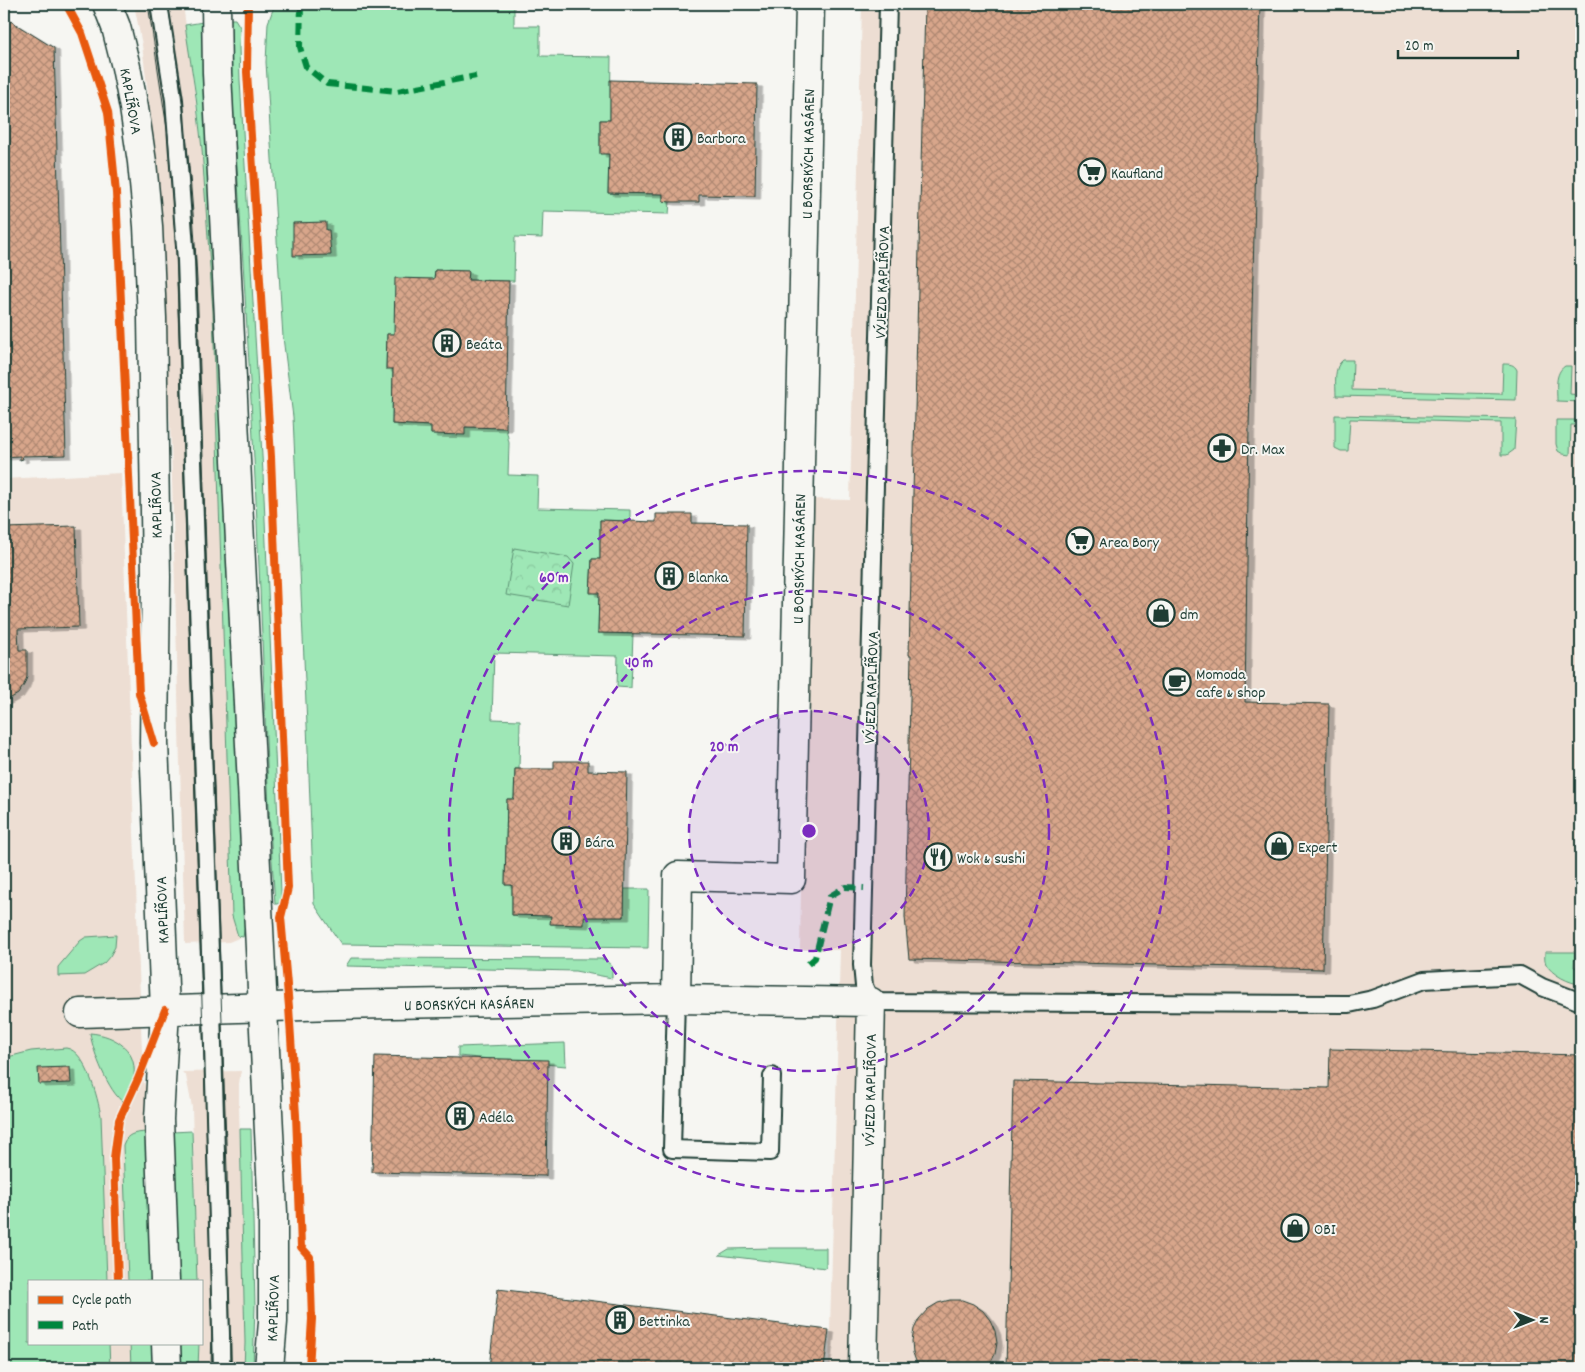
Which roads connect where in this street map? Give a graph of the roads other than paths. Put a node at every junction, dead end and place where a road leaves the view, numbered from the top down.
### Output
1 (107, 4) edge
2 (159, 4) edge
3 (216, 4) edge
4 (810, 4) edge
5 (888, 4) edge
6 (676, 999) junction
7 (871, 1002) junction
8 (1581, 1002) edge
9 (263, 1007) junction
10 (212, 1009) junction
11 (165, 1010) junction
12 (80, 1013) dead end
13 (772, 1076) dead end
14 (165, 1280) edge
15 (166, 1344) edge
16 (167, 1368) edge
17 (222, 1368) edge
18 (269, 1368) edge
19 (863, 1368) edge

1 - 11 street, KAPLÍŘOVA
2 - 10 lane
3 - 9 street, KAPLÍŘOVA
4 - 6 street, U BORSKÝCH KASÁREN
5 - 7 lane, VÝJEZD KAPLÍŘOVA
6 - 7 street, U BORSKÝCH KASÁREN
6 - 9 street, U BORSKÝCH KASÁREN
6 - 13 lane
7 - 8 lane
7 - 19 street, VÝJEZD KAPLÍŘOVA
9 - 10 street
9 - 18 street, KAPLÍŘOVA
10 - 11 street
10 - 17 lane
11 - 12 street
11 - 14 street, KAPLÍŘOVA
15 - 16 street

